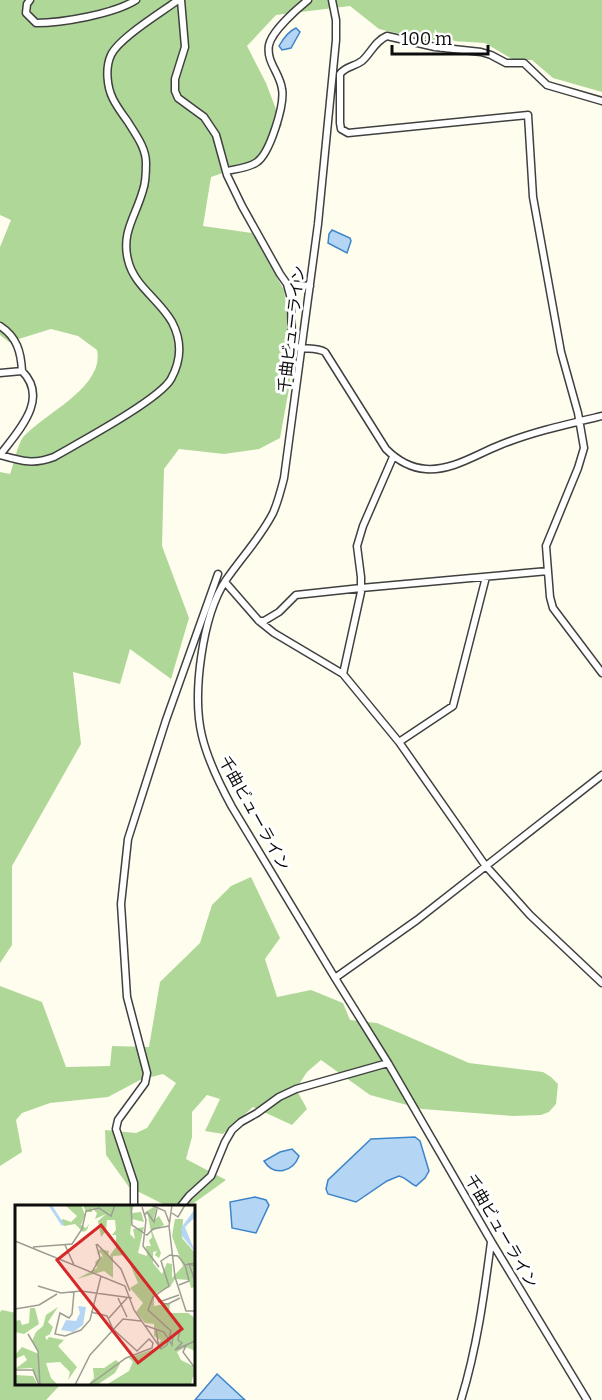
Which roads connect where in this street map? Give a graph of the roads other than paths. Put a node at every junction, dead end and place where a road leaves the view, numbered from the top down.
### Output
1 (30, 0) edge
2 (136, 0) edge
3 (179, 0) edge
4 (308, 0) edge
5 (332, 0) edge
6 (602, 101) edge
7 (226, 171) junction
8 (287, 284) junction
9 (310, 286) junction
10 (0, 326) edge
11 (303, 347) junction
12 (22, 371) junction
13 (0, 373) edge
14 (602, 416) edge
15 (579, 422) junction
16 (0, 455) edge
17 (393, 456) junction
18 (548, 572) junction
19 (218, 574) dead end
20 (486, 577) junction
21 (225, 582) junction
22 (361, 588) junction
23 (260, 621) junction
24 (602, 673) edge
25 (343, 674) junction
26 (399, 742) junction
27 (602, 775) edge
28 (485, 865) junction
29 (335, 978) junction
30 (602, 983) edge
31 (388, 1063) junction
32 (134, 1205) edge
33 (182, 1205) edge
34 (491, 1241) junction
35 (460, 1400) edge
36 (587, 1400) edge

1 - 2 street
3 - 7 street
3 - 16 street
4 - 7 street
5 - 9 street, 千曲ビューライン
6 - 15 street
7 - 8 street
8 - 9 street
8 - 11 street
9 - 11 street, 千曲ビューライン
10 - 12 street
11 - 17 street
11 - 21 street, 千曲ビューライン
12 - 13 street
12 - 16 street
14 - 15 street
15 - 17 street
15 - 18 street
17 - 22 street
18 - 20 street
18 - 24 street
19 - 32 street
20 - 22 street
20 - 26 street
21 - 23 street
21 - 29 street, 千曲ビューライン
22 - 23 street
22 - 25 street
23 - 25 street
25 - 26 street
26 - 28 street
27 - 28 street
28 - 29 street
28 - 30 street
29 - 31 street, 千曲ビューライン
31 - 33 street
31 - 34 street, 千曲ビューライン
34 - 35 street
34 - 36 street, 千曲ビューライン

